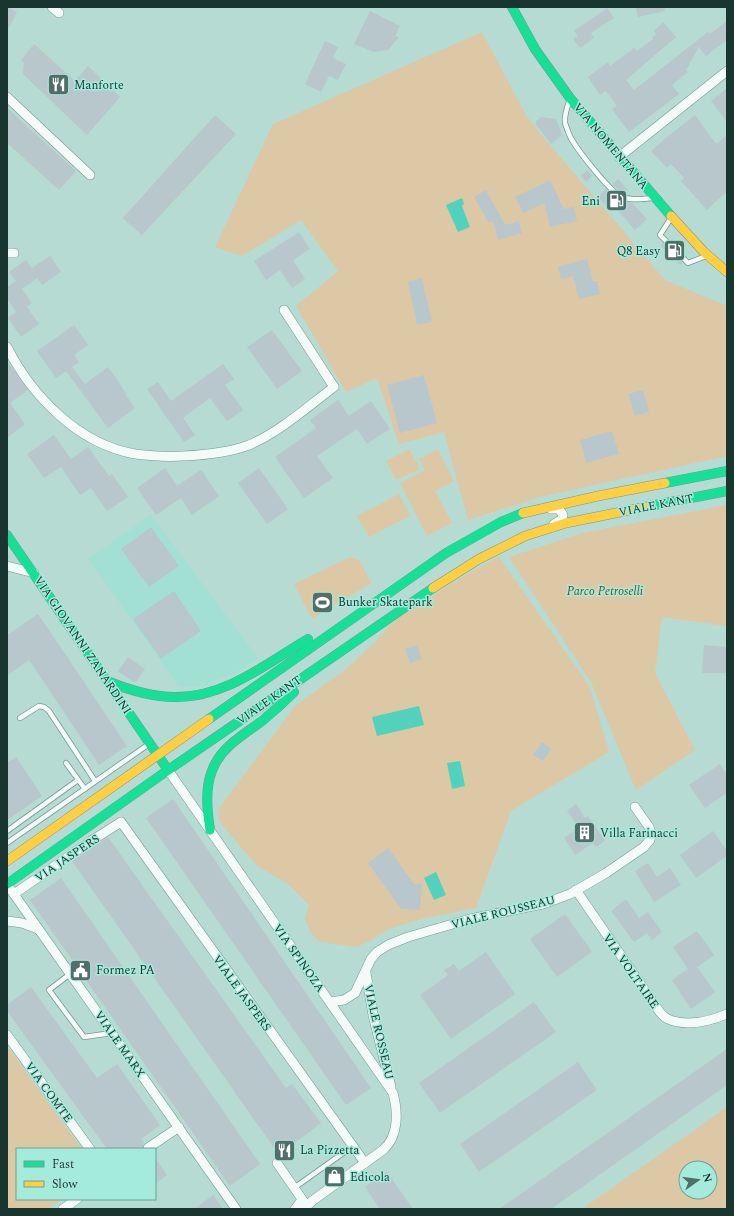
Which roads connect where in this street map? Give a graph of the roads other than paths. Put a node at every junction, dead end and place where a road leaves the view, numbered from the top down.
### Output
1 (512, 7) edge
2 (727, 71) edge
3 (7, 97) edge
4 (570, 98) junction
5 (619, 157) junction
6 (90, 175) dead end
7 (655, 198) junction
8 (672, 217) junction
9 (708, 255) junction
10 (727, 272) edge
11 (284, 310) dead end
12 (7, 347) edge
13 (727, 471) edge
14 (727, 491) edge
15 (598, 496) junction
16 (585, 519) junction
17 (502, 522) junction
18 (540, 531) junction
19 (7, 534) edge
20 (7, 566) edge
21 (34, 573) junction
22 (344, 624) junction
23 (317, 668) junction
24 (107, 681) junction
25 (20, 718) dead end
26 (150, 744) junction
27 (158, 755) junction
28 (66, 763) dead end
29 (168, 770) junction
30 (78, 780) junction
31 (95, 781) junction
32 (84, 789) junction
33 (635, 807) dead end
34 (121, 822) joint
35 (210, 830) junction
36 (7, 831) edge
37 (7, 842) edge
38 (7, 861) edge
39 (7, 884) edge
40 (576, 890) junction
41 (14, 894) junction
42 (7, 921) edge
43 (38, 929) junction
44 (366, 971) junction
45 (70, 974) junction
46 (330, 1002) junction
47 (727, 1014) edge
48 (112, 1034) junction
49 (7, 1035) edge
50 (393, 1093) junction
51 (179, 1127) junction
52 (353, 1146) junction
53 (89, 1148) edge
54 (148, 1148) edge
55 (277, 1163) dead end
56 (365, 1163) junction
57 (294, 1188) junction
58 (76, 1200) edge
59 (304, 1205) edge
60 (235, 1207) edge
61 (63, 1209) edge
62 (242, 1209) edge
63 (295, 1209) edge

1 - 4 main road, VIA NOMENTANA
2 - 5 street
3 - 6 street
4 - 5 main road, VIA NOMENTANA
4 - 7 lane
5 - 7 main road, VIA NOMENTANA
7 - 8 main road, VIA NOMENTANA
8 - 9 main road, VIA NOMENTANA
8 - 9 lane
9 - 10 main road, VIA NOMENTANA
11 - 12 street
13 - 15 main road, VIALE KANT
14 - 16 main road, VIALE KANT
15 - 16 main road, VIALE KANT
15 - 17 main road, VIALE KANT
16 - 18 main road, VIALE KANT
17 - 18 street, VIALE KANT
17 - 22 main road, VIALE KANT
18 - 23 main road, VIALE KANT
19 - 21 main road, VIA GIOVANNI ZANARDINI
20 - 21 street
21 - 24 main road, VIA GIOVANNI ZANARDINI
22 - 24 main road
22 - 27 main road, VIALE KANT
23 - 29 main road, VIALE KANT
23 - 35 main road
24 - 26 main road, VIA GIOVANNI ZANARDINI
25 - 31 lane
26 - 27 main road, VIA GIOVANNI ZANARDINI
26 - 31 lane
27 - 29 main road, VIA SPINOZA
27 - 38 main road, VIALE KANT
28 - 30 lane
29 - 35 street, VIA SPINOZA
29 - 39 main road, VIALE KANT
30 - 32 lane
30 - 36 lane
31 - 32 lane
32 - 37 lane
33 - 40 street, VIALE ROUSSEAU
34 - 41 street, VIA JASPERS
34 - 52 street, VIALE JASPERS
35 - 46 street, VIA SPINOZA
39 - 41 street, VIALE MARX
40 - 44 street, VIALE ROUSSEAU
40 - 47 street, VIA VOLTAIRE
41 - 43 street, VIALE MARX
42 - 43 street
43 - 45 street, VIALE MARX
44 - 46 street, VIALE ROUSSEAU
44 - 50 street, VIALE ROSSEAU
45 - 48 street, VIALE MARX
45 - 48 lane
46 - 50 street, VIA SPINOZA
48 - 51 street, VIALE MARX
49 - 53 street, VIA COMTE
50 - 56 street, VIA SPINOZA
51 - 54 street
51 - 60 street, VIALE MARX
52 - 56 street, VIALE JASPERS
52 - 57 lane
55 - 57 street
56 - 59 street, VIA SPINOZA
57 - 59 street
58 - 61 street
59 - 63 street, VIA SPINOZA
60 - 62 street, VIALE MARX

